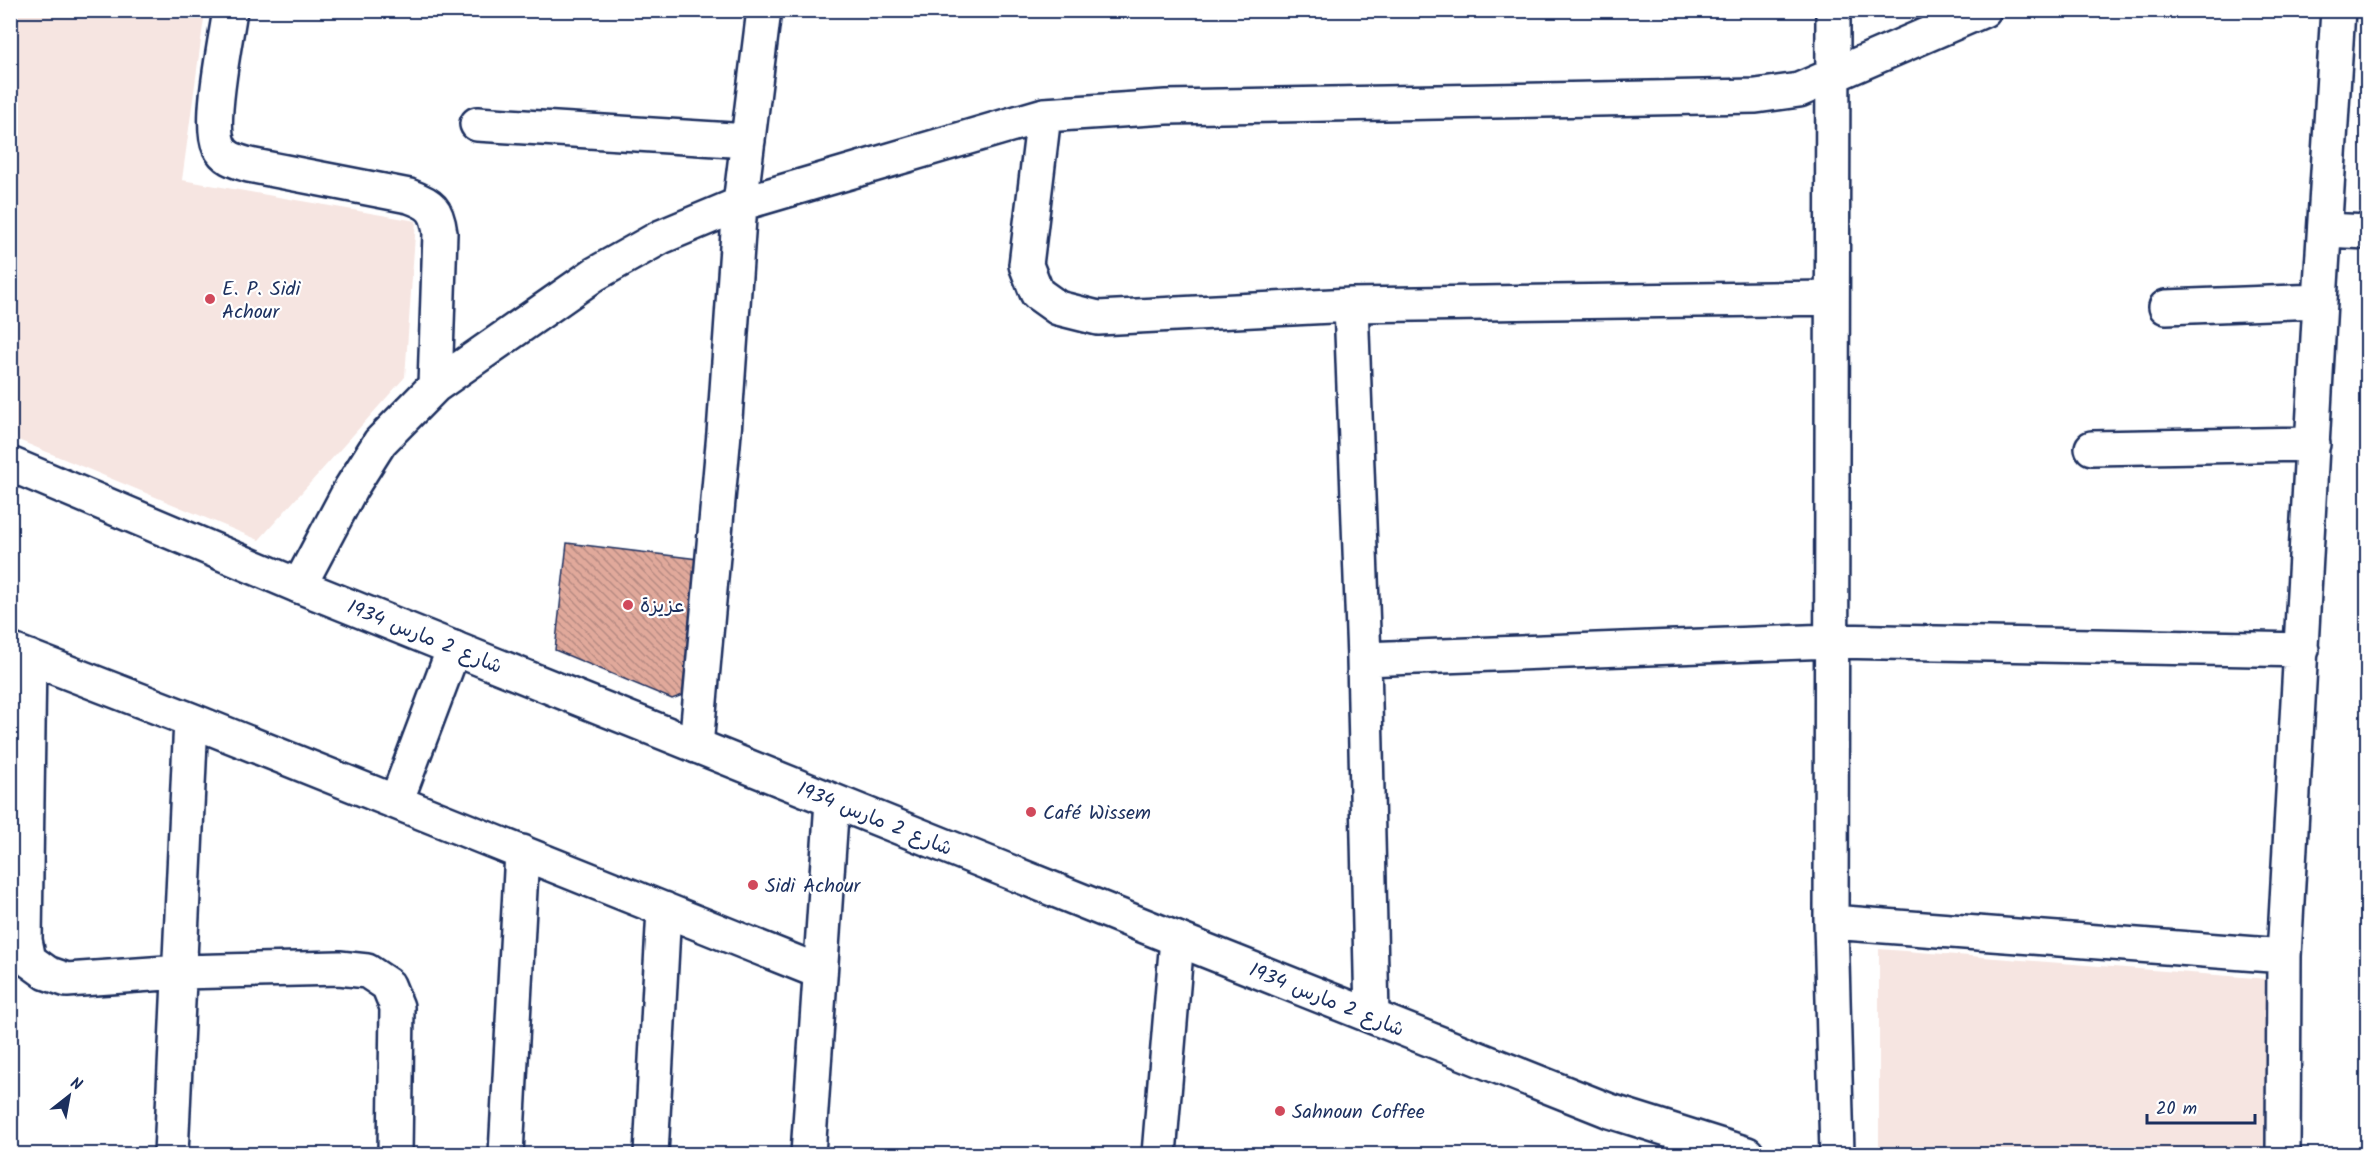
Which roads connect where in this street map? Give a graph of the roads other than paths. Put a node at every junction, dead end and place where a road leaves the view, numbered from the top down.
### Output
1 (230, 10) edge
2 (764, 10) edge
3 (1833, 10) edge
4 (1984, 10) edge
5 (2338, 10) edge
6 (1832, 77) junction
7 (1044, 115) junction
8 (477, 124) dead end
9 (748, 141) junction
10 (740, 204) junction
11 (2325, 230) junction
12 (2367, 232) edge
13 (1832, 298) junction
14 (2320, 302) junction
15 (1352, 305) junction
16 (2166, 307) dead end
17 (435, 386) junction
18 (2313, 444) junction
19 (2092, 448) dead end
20 (10, 464) edge
21 (299, 586) junction
22 (1831, 641) junction
23 (454, 648) junction
24 (2302, 650) junction
25 (20, 654) edge
26 (1364, 658) junction
27 (191, 720) junction
28 (696, 746) junction
29 (832, 801) junction
30 (396, 802) junction
31 (522, 852) junction
32 (664, 909) junction
33 (1831, 922) junction
34 (1177, 939) junction
35 (2284, 956) junction
36 (180, 972) junction
37 (820, 972) junction
38 (1372, 1016) junction
39 (171, 1155) edge
40 (395, 1155) edge
41 (506, 1155) edge
42 (651, 1155) edge
43 (808, 1155) edge
44 (1159, 1155) edge
45 (1747, 1155) edge
46 (1837, 1155) edge
47 (2283, 1155) edge

1 - 17 street
2 - 9 street
3 - 6 street
4 - 6 street
5 - 11 street
6 - 7 street
6 - 13 street
7 - 10 street
7 - 15 street
8 - 9 street
9 - 10 street
10 - 17 street
10 - 28 street
11 - 12 street
11 - 14 street
13 - 15 street
13 - 22 street
14 - 16 street
14 - 18 street
15 - 26 street
17 - 21 street
18 - 19 street
18 - 24 street
20 - 21 street, شارع 2 مارس 1934
21 - 23 street, شارع 2 مارس 1934
22 - 24 street
22 - 26 street
22 - 33 street
23 - 28 street, شارع 2 مارس 1934
23 - 30 street
24 - 35 street
25 - 27 street
25 - 36 street
26 - 38 street
27 - 30 street
27 - 36 street
28 - 29 street, شارع 2 مارس 1934
29 - 34 street, شارع 2 مارس 1934
29 - 37 street
30 - 31 street
31 - 32 street
31 - 41 street
32 - 37 street
32 - 42 street
33 - 35 street
33 - 46 street
34 - 38 street, شارع 2 مارس 1934
34 - 44 street
35 - 47 street
36 - 39 street
36 - 40 street
37 - 43 street
38 - 45 street, شارع 2 مارس 1934

